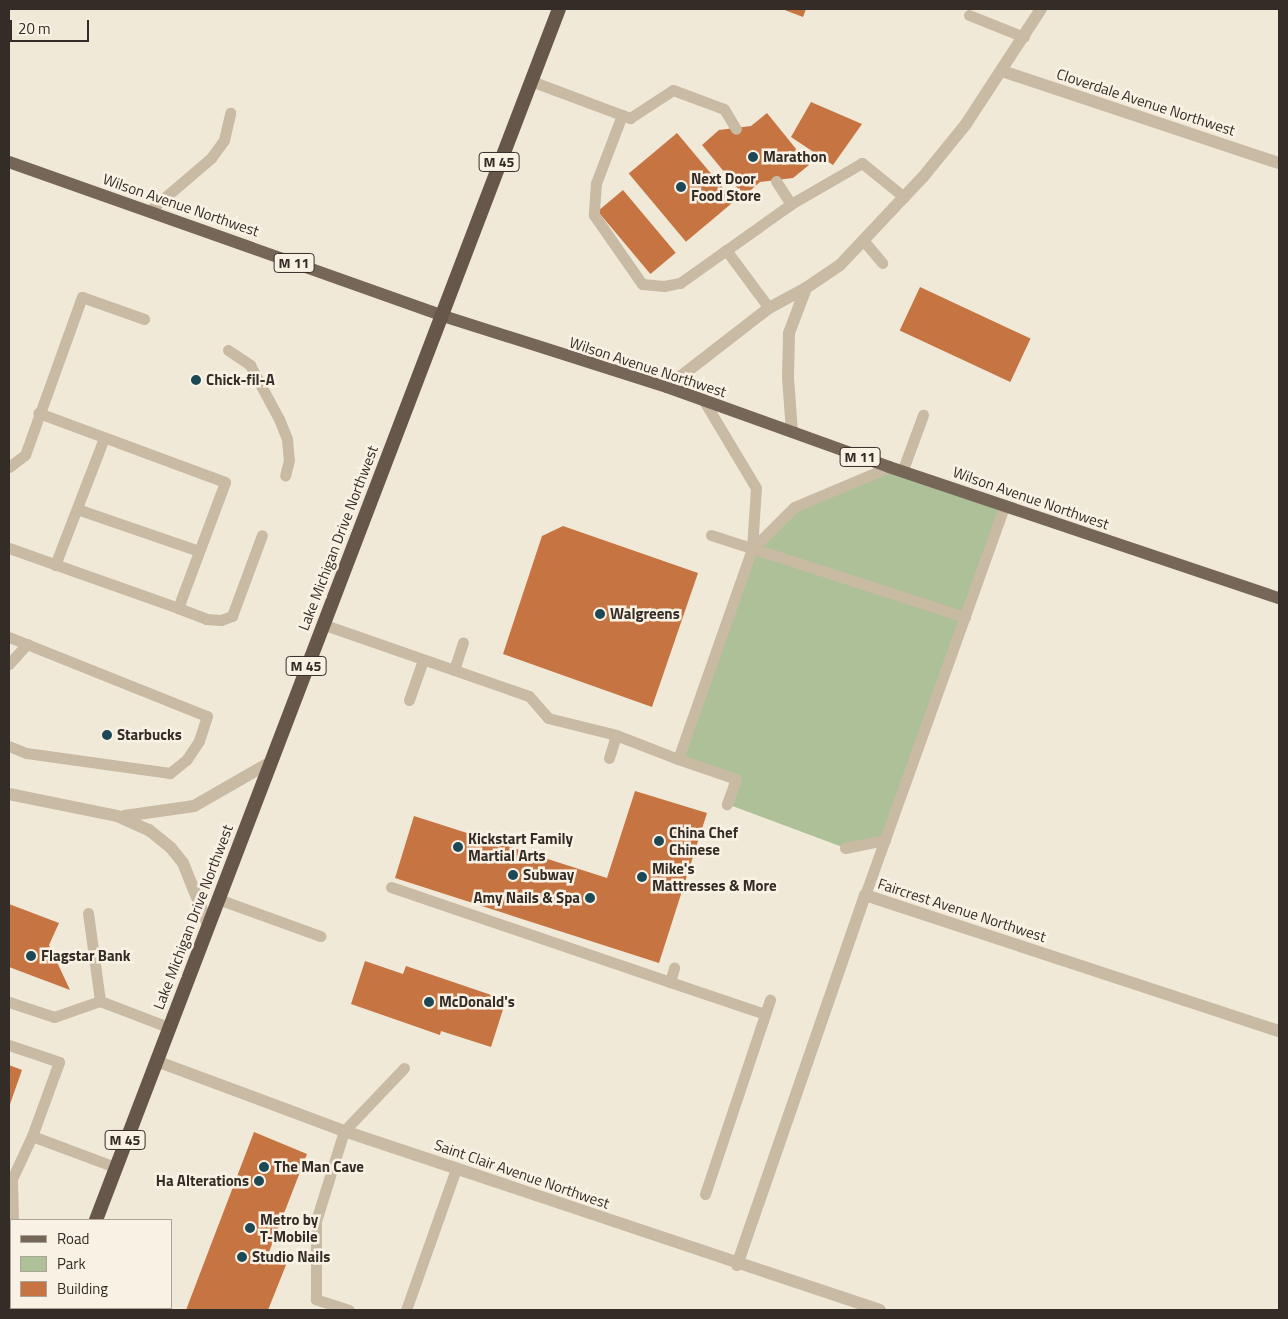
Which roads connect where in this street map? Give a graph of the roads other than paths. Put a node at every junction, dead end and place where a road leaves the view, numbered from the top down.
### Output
1 (559, 9) edge
2 (1040, 9) edge
3 (969, 15) dead end
4 (1024, 38) junction
5 (1002, 71) junction
6 (531, 81) junction
7 (230, 113) dead end
8 (622, 115) junction
9 (736, 129) dead end
10 (9, 162) edge
11 (1279, 163) edge
12 (776, 181) dead end
13 (904, 197) junction
14 (791, 204) junction
15 (149, 211) junction
16 (863, 240) junction
17 (726, 250) junction
18 (882, 263) dead end
19 (806, 288) junction
20 (769, 308) junction
21 (440, 315) junction
22 (144, 319) dead end
23 (228, 350) dead end
24 (667, 387) junction
25 (704, 401) junction
26 (38, 413) junction
27 (923, 415) dead end
28 (792, 432) junction
29 (104, 438) junction
30 (9, 467) edge
31 (889, 467) junction
32 (902, 472) junction
33 (286, 476) dead end
34 (1004, 507) junction
35 (77, 509) junction
36 (262, 535) dead end
37 (711, 535) dead end
38 (9, 548) edge
39 (752, 550) junction
40 (199, 552) junction
41 (55, 565) junction
42 (1279, 598) edge
43 (178, 608) junction
44 (965, 617) junction
45 (322, 624) junction
46 (9, 637) edge
47 (463, 642) dead end
48 (27, 644) junction
49 (424, 660) junction
50 (9, 664) edge
51 (454, 670) junction
52 (409, 700) dead end
53 (616, 735) junction
54 (9, 749) edge
55 (610, 758) dead end
56 (678, 759) junction
57 (269, 763) junction
58 (9, 794) edge
59 (727, 804) dead end
60 (117, 816) junction
61 (884, 840) junction
62 (845, 848) dead end
63 (391, 887) dead end
64 (865, 894) junction
65 (218, 899) junction
66 (88, 913) dead end
67 (208, 925) junction
68 (320, 936) dead end
69 (674, 968) dead end
70 (670, 982) junction
71 (770, 1000) dead end
72 (100, 1001) junction
73 (9, 1002) edge
74 (765, 1014) junction
75 (168, 1027) junction
76 (1279, 1031) edge
77 (9, 1045) edge
78 (156, 1061) junction
79 (404, 1068) dead end
80 (344, 1131) junction
81 (32, 1136) junction
82 (116, 1167) junction
83 (456, 1169) junction
84 (10, 1179) edge
85 (705, 1194) dead end
86 (13, 1219) edge
87 (96, 1219) edge
88 (737, 1265) junction
89 (349, 1310) edge
90 (406, 1310) edge
91 (880, 1310) edge

1 - 6 highway, Lake Michigan Drive Northwest / M 45
2 - 4 street
3 - 4 lane
4 - 5 street
5 - 11 street, Cloverdale Avenue Northwest
5 - 13 street
6 - 8 lane
6 - 21 highway, Lake Michigan Drive Northwest / M 45
7 - 15 lane
8 - 9 lane
8 - 17 lane
10 - 15 main road, Wilson Avenue Northwest / M 11
12 - 14 lane
13 - 14 lane
13 - 16 street
14 - 17 lane
15 - 21 main road, Wilson Avenue Northwest / M 11
16 - 18 lane
16 - 19 street
17 - 20 lane
19 - 20 street
19 - 28 street
20 - 24 street
21 - 24 main road, Wilson Avenue Northwest / M 11
21 - 45 highway, Lake Michigan Drive Northwest / M 45
22 - 26 lane
23 - 33 lane
24 - 25 main road, Wilson Avenue Northwest / M 11
25 - 28 main road, Wilson Avenue Northwest / M 11
25 - 39 lane
26 - 29 lane
26 - 30 lane
27 - 32 lane
28 - 31 main road, Wilson Avenue Northwest / M 11
29 - 35 lane
29 - 40 lane
31 - 32 main road, Wilson Avenue Northwest / M 11
31 - 39 lane
32 - 34 main road, Wilson Avenue Northwest / M 11
34 - 42 main road, Wilson Avenue Northwest / M 11
34 - 44 lane
35 - 40 lane
35 - 41 lane
36 - 43 lane
37 - 39 lane
38 - 41 lane
39 - 44 lane
39 - 56 lane
40 - 43 lane
41 - 43 lane
44 - 61 lane
45 - 49 lane
45 - 57 highway, Lake Michigan Drive Northwest / M 45
46 - 48 lane
47 - 51 lane
48 - 50 lane
48 - 54 lane
49 - 51 lane
49 - 52 lane
51 - 53 lane
53 - 55 lane
53 - 56 lane
56 - 59 lane
57 - 60 street
57 - 65 highway, Lake Michigan Drive Northwest / M 45
58 - 60 street
60 - 67 street
61 - 62 lane
61 - 64 lane
63 - 70 lane
64 - 76 street, Faircrest Avenue Northwest
64 - 88 street, Faircrest Avenue Northwest
65 - 67 highway, Lake Michigan Drive Northwest / M 45
65 - 68 lane
66 - 72 lane
67 - 75 highway, Lake Michigan Drive Northwest / M 45
69 - 70 lane
70 - 74 lane
71 - 74 lane
72 - 73 lane
72 - 75 lane
74 - 85 lane
75 - 78 highway, Lake Michigan Drive Northwest / M 45
77 - 81 lane
78 - 80 street, Saint Clair Avenue Northwest
78 - 82 highway, Lake Michigan Drive Northwest / M 45
79 - 80 lane
80 - 83 street, Saint Clair Avenue Northwest
80 - 89 lane
81 - 82 lane
81 - 84 lane
82 - 87 highway, Lake Michigan Drive Northwest / M 45
83 - 88 street, Saint Clair Avenue Northwest
83 - 90 lane
84 - 86 lane
88 - 91 street, Saint Clair Avenue Northwest

